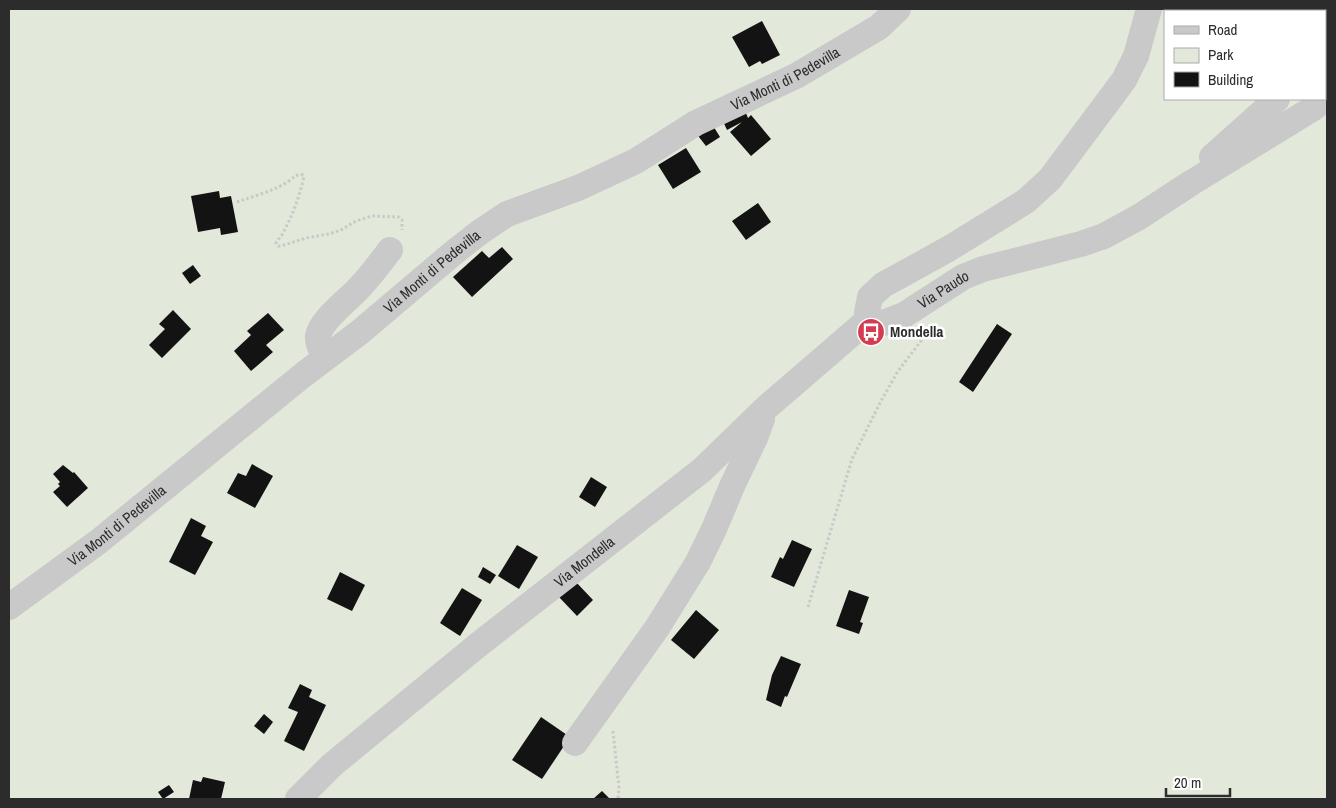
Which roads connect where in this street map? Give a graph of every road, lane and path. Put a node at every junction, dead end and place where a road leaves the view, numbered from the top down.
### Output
1 (898, 9) edge
2 (1148, 9) edge
3 (1275, 100) edge
4 (1323, 100) edge
5 (1205, 175) junction
6 (237, 202) dead end
7 (390, 250) joint
8 (869, 319) junction
9 (934, 324) dead end
10 (326, 357) junction
11 (767, 407) junction
12 (9, 606) edge
13 (808, 607) dead end
14 (609, 696) junction
15 (575, 743) dead end
16 (298, 799) edge
17 (618, 799) edge

1 - 10 street, Via Monti di Pedevilla
2 - 8 street
3 - 5 street
4 - 5 street, Via Paudo
5 - 8 street, Via Paudo
6 - 7 path
7 - 10 street
8 - 11 street, Via Mondella
9 - 13 path
10 - 12 street, Via Monti di Pedevilla
11 - 14 street
11 - 16 street, Via Mondella
14 - 15 street
14 - 17 path

